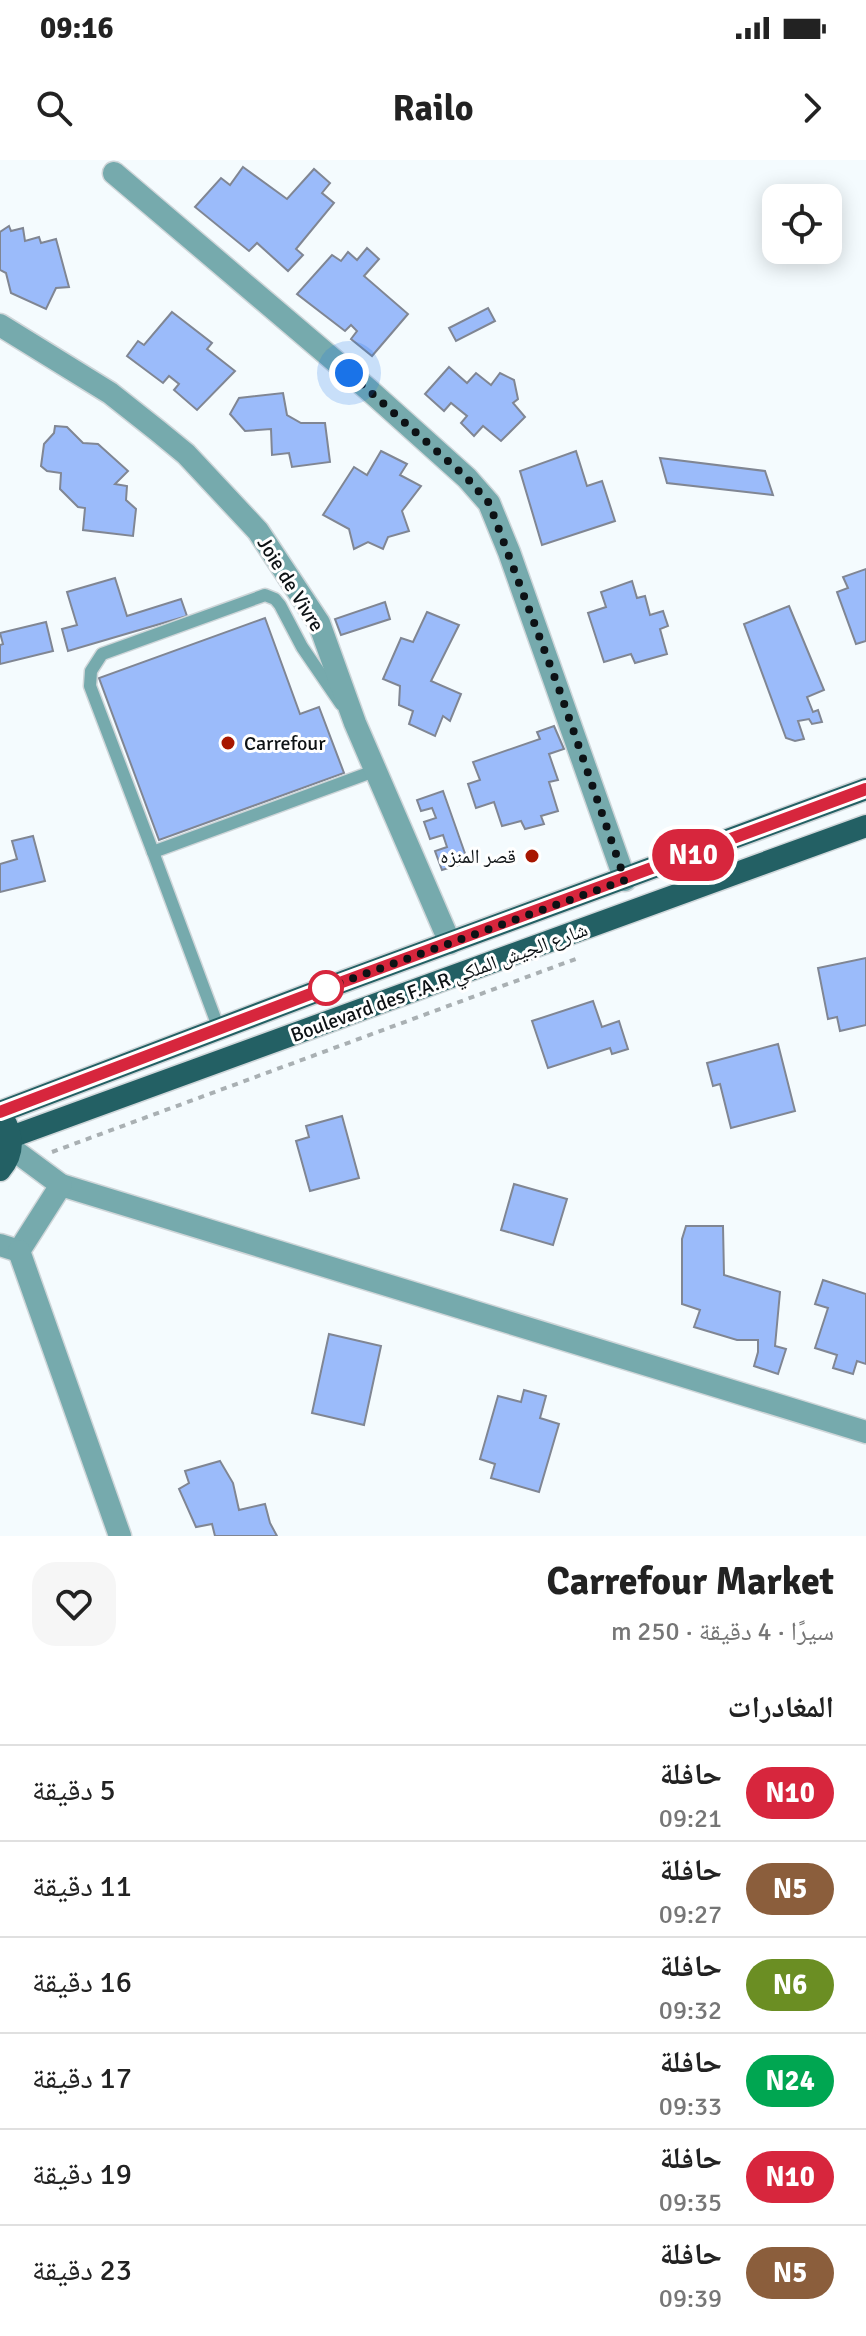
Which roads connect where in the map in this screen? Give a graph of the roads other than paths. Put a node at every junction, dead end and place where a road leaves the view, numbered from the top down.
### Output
1 (114, 173) dead end
2 (0, 325) edge
3 (355, 723) junction
4 (377, 770) junction
5 (866, 789) edge
6 (866, 826) edge
7 (153, 852) junction
8 (625, 880) junction
9 (450, 943) junction
10 (219, 1029) junction
11 (0, 1114) edge
12 (17, 1148) junction
13 (0, 1170) edge
14 (61, 1185) junction
15 (9, 1248) edge
16 (866, 1432) edge
17 (120, 1536) edge

1 - 8 street
2 - 3 street, Joie de Vivre
3 - 4 street, Joie de Vivre
3 - 7 lane
4 - 7 lane
4 - 9 street, Joie de Vivre
5 - 8 main road, Boulevard des F.A.R شارع الجيش الملكي
6 - 12 main road, Boulevard des F.A.R شارع الجيش الملكي
7 - 10 lane
8 - 9 main road, Boulevard des F.A.R شارع الجيش الملكي
9 - 10 main road, Boulevard des F.A.R شارع الجيش الملكي
10 - 11 main road, Boulevard des F.A.R شارع الجيش الملكي
11 - 12 main road, Boulevard des F.A.R شارع الجيش الملكي
12 - 13 main road
12 - 14 street
14 - 15 street
14 - 16 street
15 - 17 street

